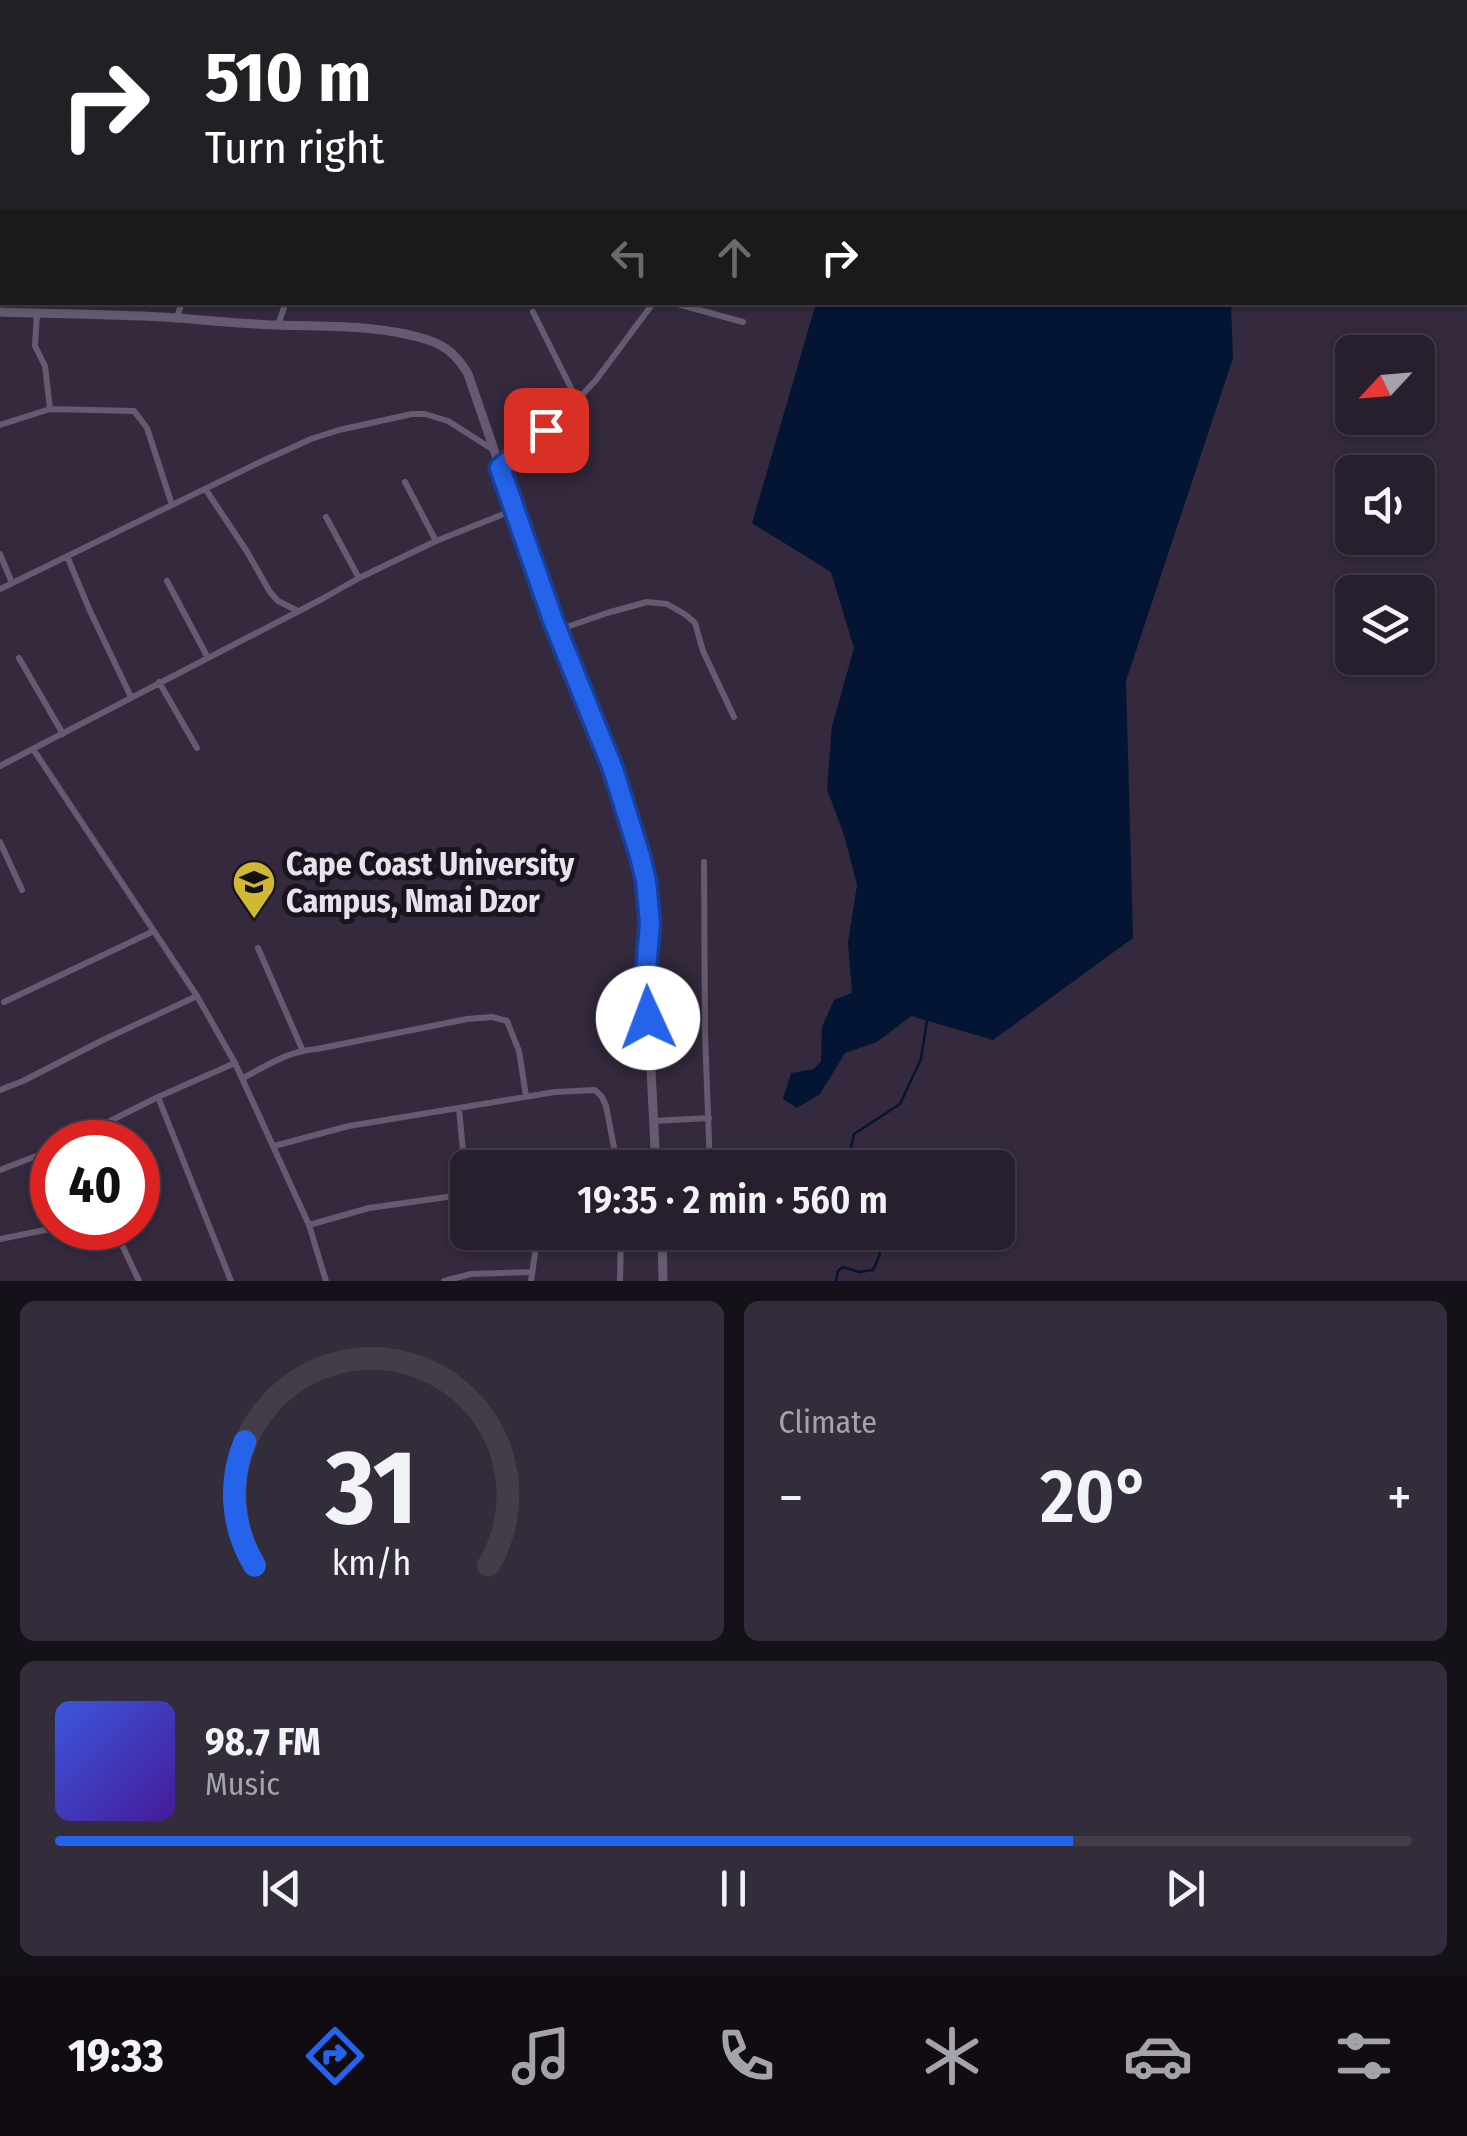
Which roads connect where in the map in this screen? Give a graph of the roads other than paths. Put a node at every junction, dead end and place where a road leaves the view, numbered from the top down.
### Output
1 (181, 305) edge
2 (285, 305) edge
3 (652, 305) edge
4 (681, 305) edge
5 (26, 308) edge
6 (0, 312) edge
7 (533, 312) dead end
8 (37, 314) junction
9 (178, 318) junction
10 (743, 322) dead end
11 (278, 325) junction
12 (577, 400) junction
13 (50, 409) junction
14 (0, 425) edge
15 (492, 448) junction
16 (500, 468) junction
17 (405, 482) dead end
18 (206, 490) junction
19 (172, 506) junction
20 (514, 510) junction
21 (326, 517) dead end
22 (436, 540) junction
23 (0, 554) edge
24 (67, 556) junction
25 (359, 578) junction
26 (167, 581) dead end
27 (12, 583) junction
28 (0, 589) edge
29 (297, 611) junction
30 (558, 630) junction
31 (19, 658) dead end
32 (208, 658) junction
33 (159, 682) junction
34 (132, 697) junction
35 (734, 717) dead end
36 (63, 734) junction
37 (197, 748) dead end
38 (33, 749) junction
39 (0, 766) edge
40 (0, 842) edge
41 (704, 862) dead end
42 (22, 890) dead end
43 (154, 931) junction
44 (258, 948) dead end
45 (196, 996) junction
46 (4, 1002) dead end
47 (302, 1049) junction
48 (235, 1063) junction
49 (243, 1078) junction
50 (0, 1090) edge
51 (526, 1096) junction
52 (158, 1097) junction
53 (459, 1108) junction
54 (708, 1118) junction
55 (113, 1120) edge
56 (653, 1122) junction
57 (274, 1146) junction
58 (463, 1150) edge
59 (615, 1150) edge
60 (655, 1150) edge
61 (709, 1150) edge
62 (30, 1158) edge
63 (0, 1170) edge
64 (450, 1196) edge
65 (309, 1225) junction
66 (30, 1233) edge
67 (0, 1238) edge
68 (124, 1250) edge
69 (535, 1250) edge
70 (621, 1250) edge
71 (662, 1250) edge
72 (531, 1277) edge
73 (139, 1281) edge
74 (231, 1281) edge
75 (326, 1281) edge
76 (444, 1281) edge
77 (620, 1281) edge
78 (663, 1281) edge

1 - 9 street
2 - 11 street
3 - 12 street
4 - 10 street
5 - 6 street
5 - 8 street
7 - 12 street
8 - 9 street
8 - 13 street
9 - 11 street
11 - 15 street
12 - 16 street
13 - 14 street
13 - 19 street
15 - 16 street
15 - 18 street
16 - 20 street
17 - 22 street
18 - 19 street
18 - 29 street
19 - 24 street
20 - 22 street
20 - 30 street
21 - 25 street
22 - 25 street
23 - 27 street
24 - 27 street
24 - 34 street
25 - 29 street
26 - 32 street
27 - 28 street
29 - 32 street
30 - 35 street
30 - 56 street
31 - 36 street
32 - 33 street
33 - 34 street
33 - 37 street
34 - 36 street
36 - 38 street
38 - 39 street
38 - 43 street
40 - 42 street
41 - 54 street
43 - 45 street
43 - 46 street
44 - 47 street
45 - 48 street
45 - 50 street
47 - 49 street
47 - 51 street
48 - 49 street
48 - 52 street
49 - 57 street
51 - 53 street
51 - 59 street
52 - 55 street
52 - 74 street
53 - 57 street
53 - 58 street
54 - 56 street
54 - 61 street
56 - 60 street
57 - 65 street
62 - 63 street
64 - 65 street
65 - 75 street
66 - 67 street
68 - 73 street
69 - 72 street
70 - 77 street
71 - 78 street
72 - 76 street

